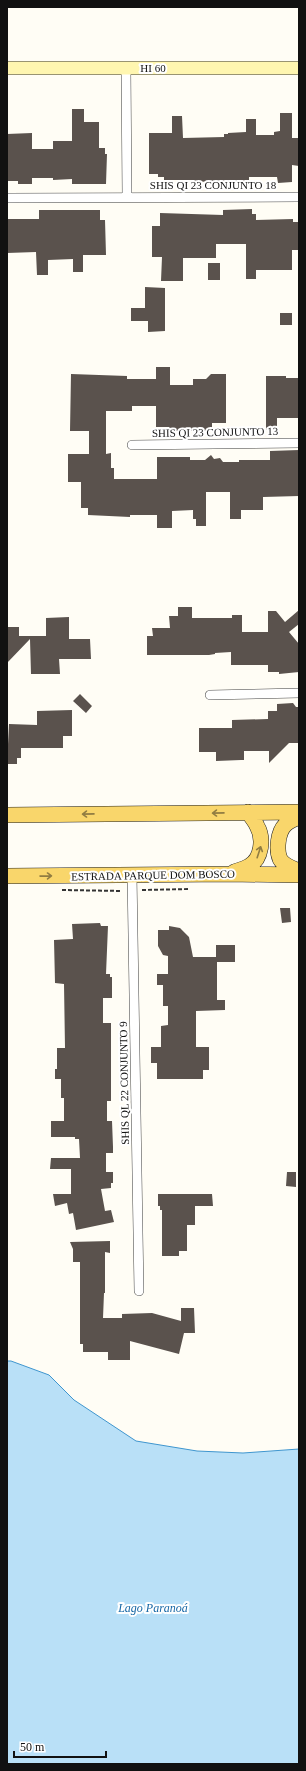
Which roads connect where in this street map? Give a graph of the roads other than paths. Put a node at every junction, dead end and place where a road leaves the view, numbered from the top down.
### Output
1 (7, 68) edge
2 (126, 68) junction
3 (299, 68) edge
4 (127, 197) junction
5 (299, 197) edge
6 (7, 198) edge
7 (299, 443) edge
8 (132, 445) dead end
9 (299, 693) edge
10 (210, 695) dead end
11 (248, 812) junction
12 (299, 812) edge
13 (7, 815) edge
14 (299, 817) edge
15 (299, 871) edge
16 (229, 874) junction
17 (132, 875) junction
18 (299, 875) edge
19 (7, 876) edge
20 (139, 1291) dead end

1 - 2 street, HI 60
2 - 3 street, HI 60
2 - 4 street
4 - 5 street, SHIS QI 23 CONJUNTO 18
4 - 6 street, SHIS QI 23 CONJUNTO 18
7 - 8 street, SHIS QI 23 CONJUNTO 13
9 - 10 street
11 - 12 main road
11 -> 13 main road
16 -> 11 main road
14 - 15 main road
16 - 17 main road, ESTRADA PARQUE DOM BOSCO
16 - 18 main road, ESTRADA PARQUE DOM BOSCO
19 -> 17 main road, ESTRADA PARQUE DOM BOSCO
17 - 20 street, SHIS QL 22 CONJUNTO 9

